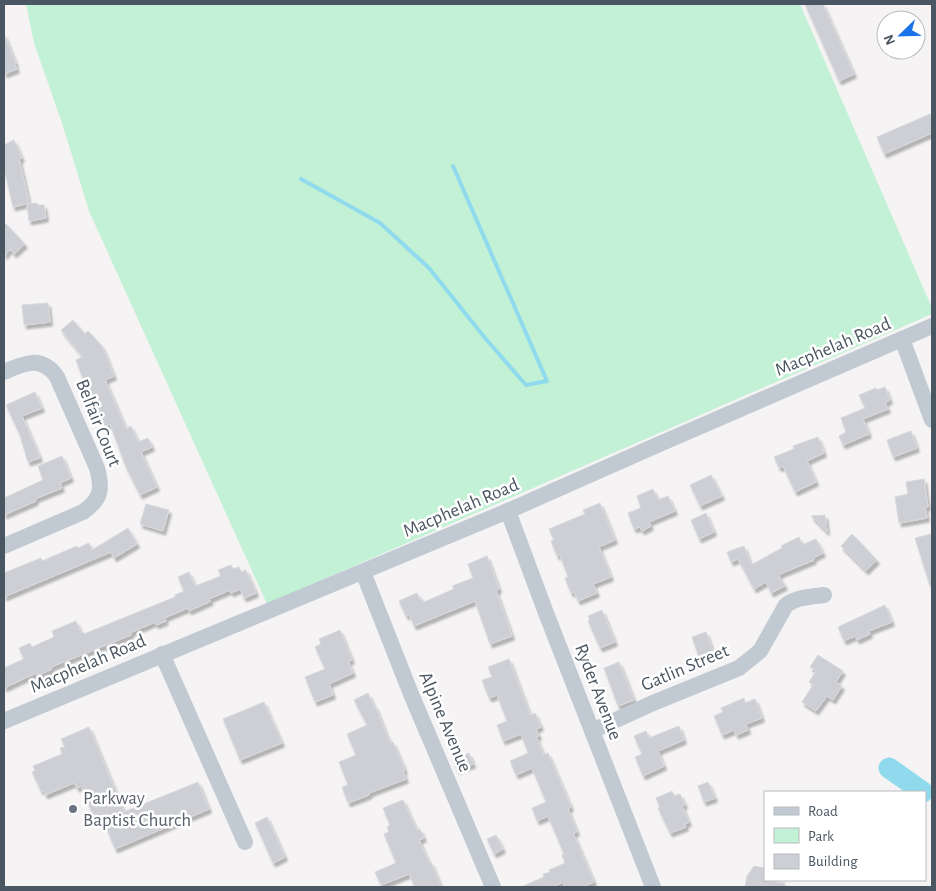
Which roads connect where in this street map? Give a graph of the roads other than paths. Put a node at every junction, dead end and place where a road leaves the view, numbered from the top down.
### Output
1 (932, 326) edge
2 (902, 339) junction
3 (4, 372) edge
4 (932, 420) edge
5 (508, 510) junction
6 (4, 546) edge
7 (363, 572) junction
8 (824, 595) dead end
9 (162, 654) junction
10 (4, 721) edge
11 (592, 731) junction
12 (245, 842) dead end
13 (493, 887) edge
14 (653, 887) edge

1 - 2 street, Macphelah Road
2 - 4 street
2 - 5 street, Macphelah Road
3 - 6 street, Belfair Court
5 - 7 street, Macphelah Road
5 - 11 street, Ryder Avenue
7 - 9 street, Macphelah Road
7 - 13 street, Alpine Avenue
8 - 11 street, Gatlin Street
9 - 10 street, Macphelah Road
9 - 12 street
11 - 14 street, Ryder Avenue

